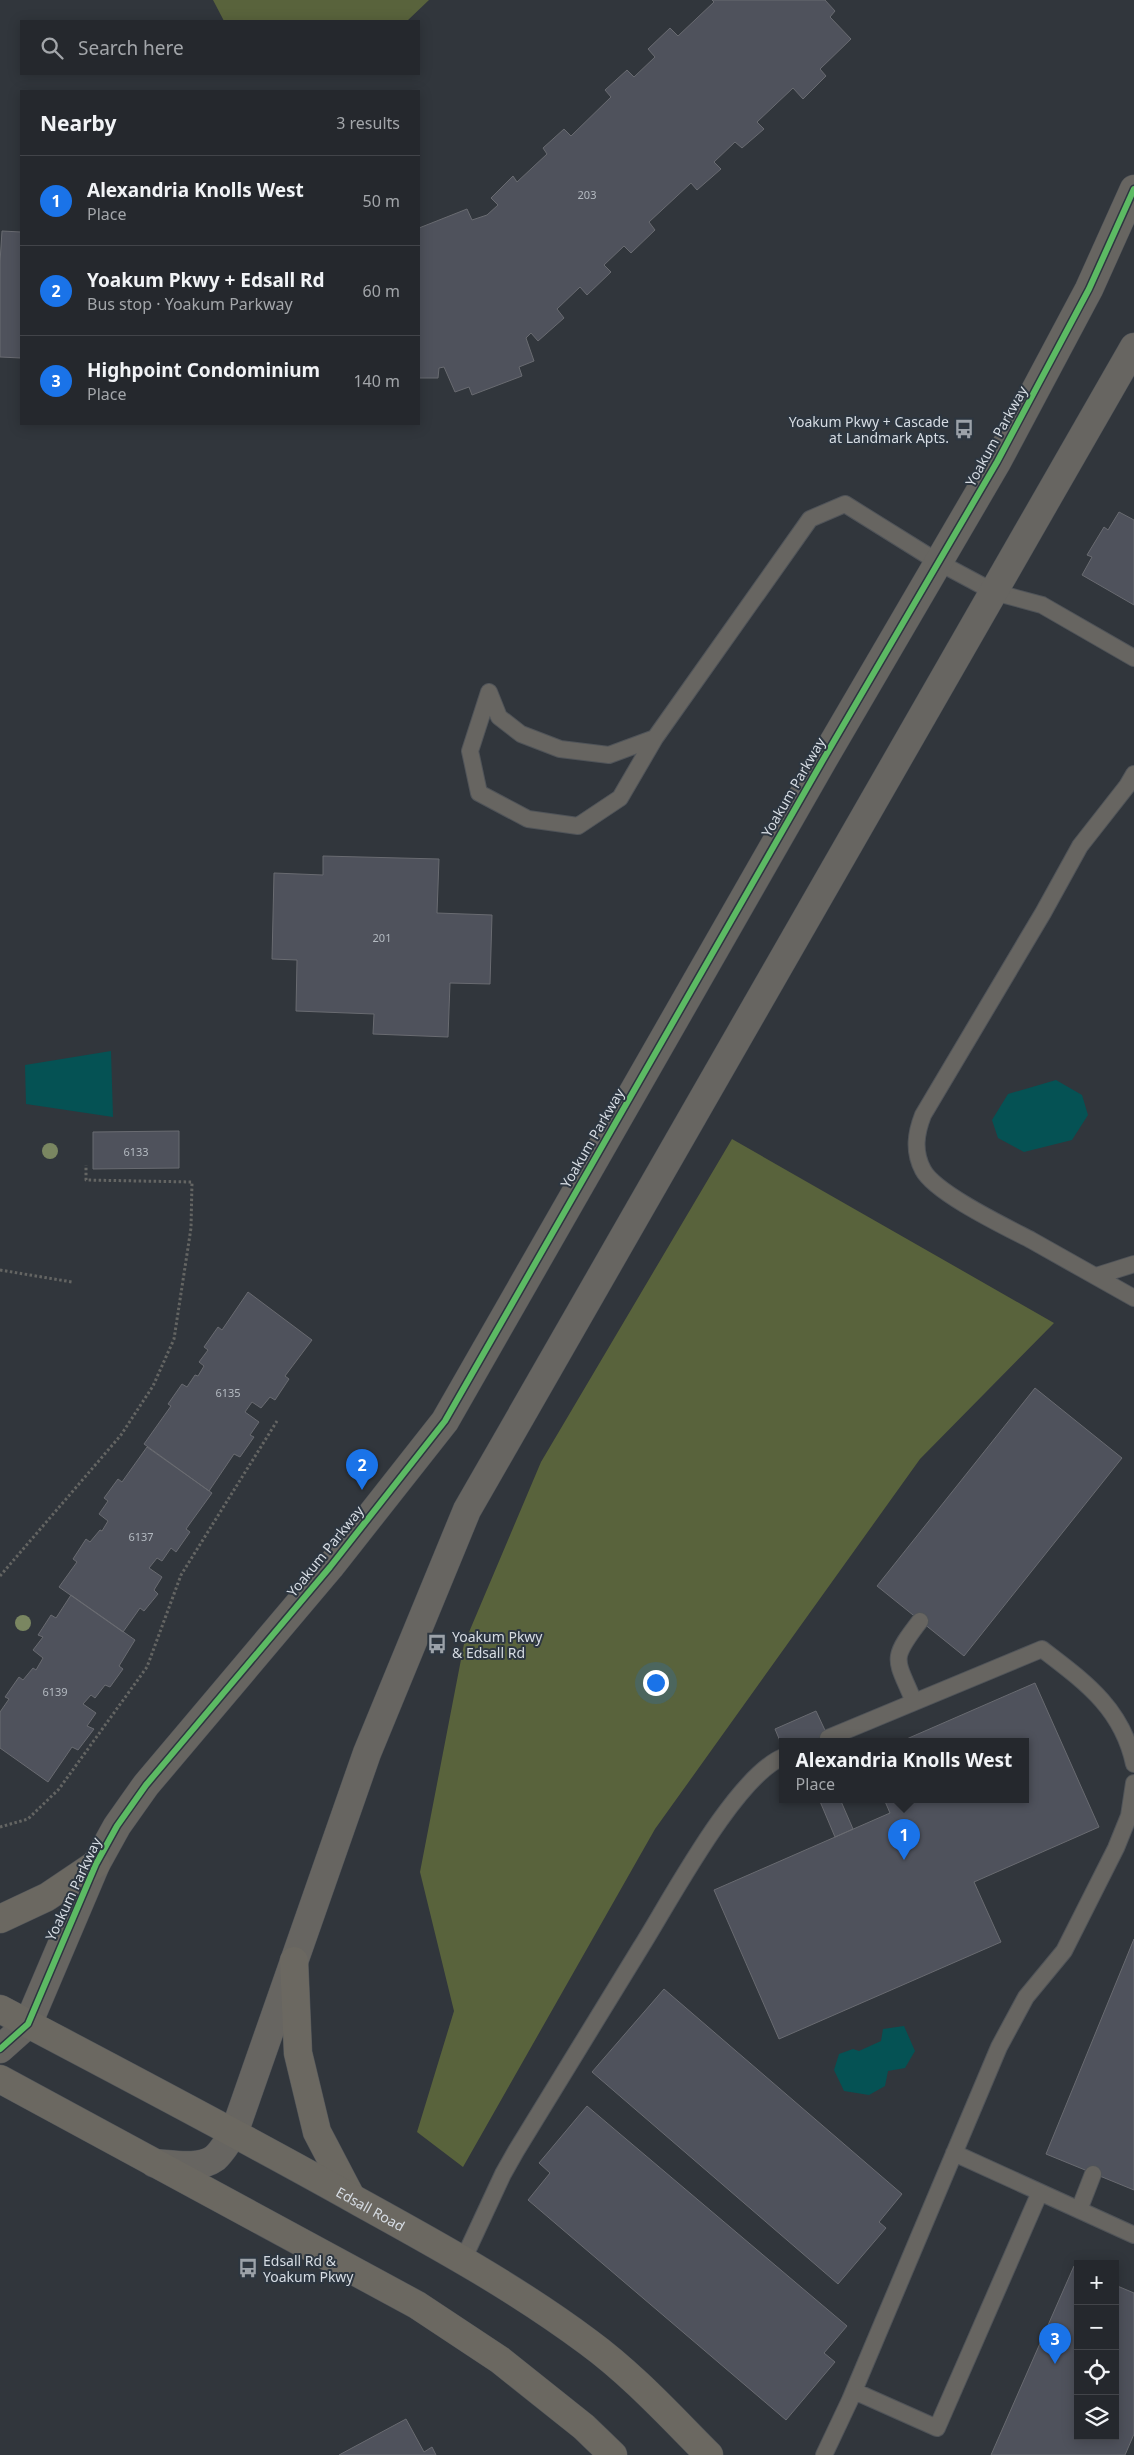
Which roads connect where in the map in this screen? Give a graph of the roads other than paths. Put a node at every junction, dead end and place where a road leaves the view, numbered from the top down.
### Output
1 (1134, 188) edge
2 (1134, 346) edge
3 (938, 562) junction
4 (994, 592) junction
5 (1134, 658) edge
6 (655, 738) junction
7 (1134, 774) edge
8 (1134, 1264) edge
9 (1096, 1276) junction
10 (1134, 1298) edge
11 (920, 1621) dead end
12 (914, 1702) junction
13 (828, 1738) dead end
14 (779, 1760) edge
15 (1134, 1764) edge
16 (1134, 1784) edge
17 (96, 1864) junction
18 (0, 1919) edge
19 (294, 1960) junction
20 (0, 2009) edge
21 (28, 2024) junction
22 (0, 2049) edge
23 (0, 2079) edge
24 (234, 2133) junction
25 (954, 2153) junction
26 (154, 2163) junction
27 (1093, 2174) dead end
28 (1040, 2192) junction
29 (351, 2197) junction
30 (1079, 2210) junction
31 (1134, 2235) edge
32 (463, 2260) junction
33 (854, 2391) junction
34 (821, 2453) edge
35 (613, 2455) edge
36 (709, 2455) edge

1 - 3 street, Yoakum Parkway
2 - 4 street
3 - 4 lane
3 - 6 lane
3 - 17 street, Yoakum Parkway
4 - 5 lane
4 - 19 street
6 - 6 lane
7 - 9 lane
8 - 9 lane
9 - 10 lane
11 - 12 lane
12 - 13 lane
12 - 15 lane
14 - 32 lane
16 - 25 lane
17 - 18 main road
17 - 21 street, Yoakum Parkway
19 - 24 street
19 - 29 main road
20 - 21 main road, Edsall Road
21 - 22 street, Yoakum Parkway
21 - 24 main road, Edsall Road
23 - 26 main road
24 - 26 street
24 - 29 main road, Edsall Road
25 - 28 lane
25 - 33 lane
26 - 35 main road
27 - 30 lane
28 - 30 lane
28 - 33 lane
29 - 32 main road, Edsall Road
30 - 31 lane
32 - 36 main road, Edsall Road
33 - 34 lane

